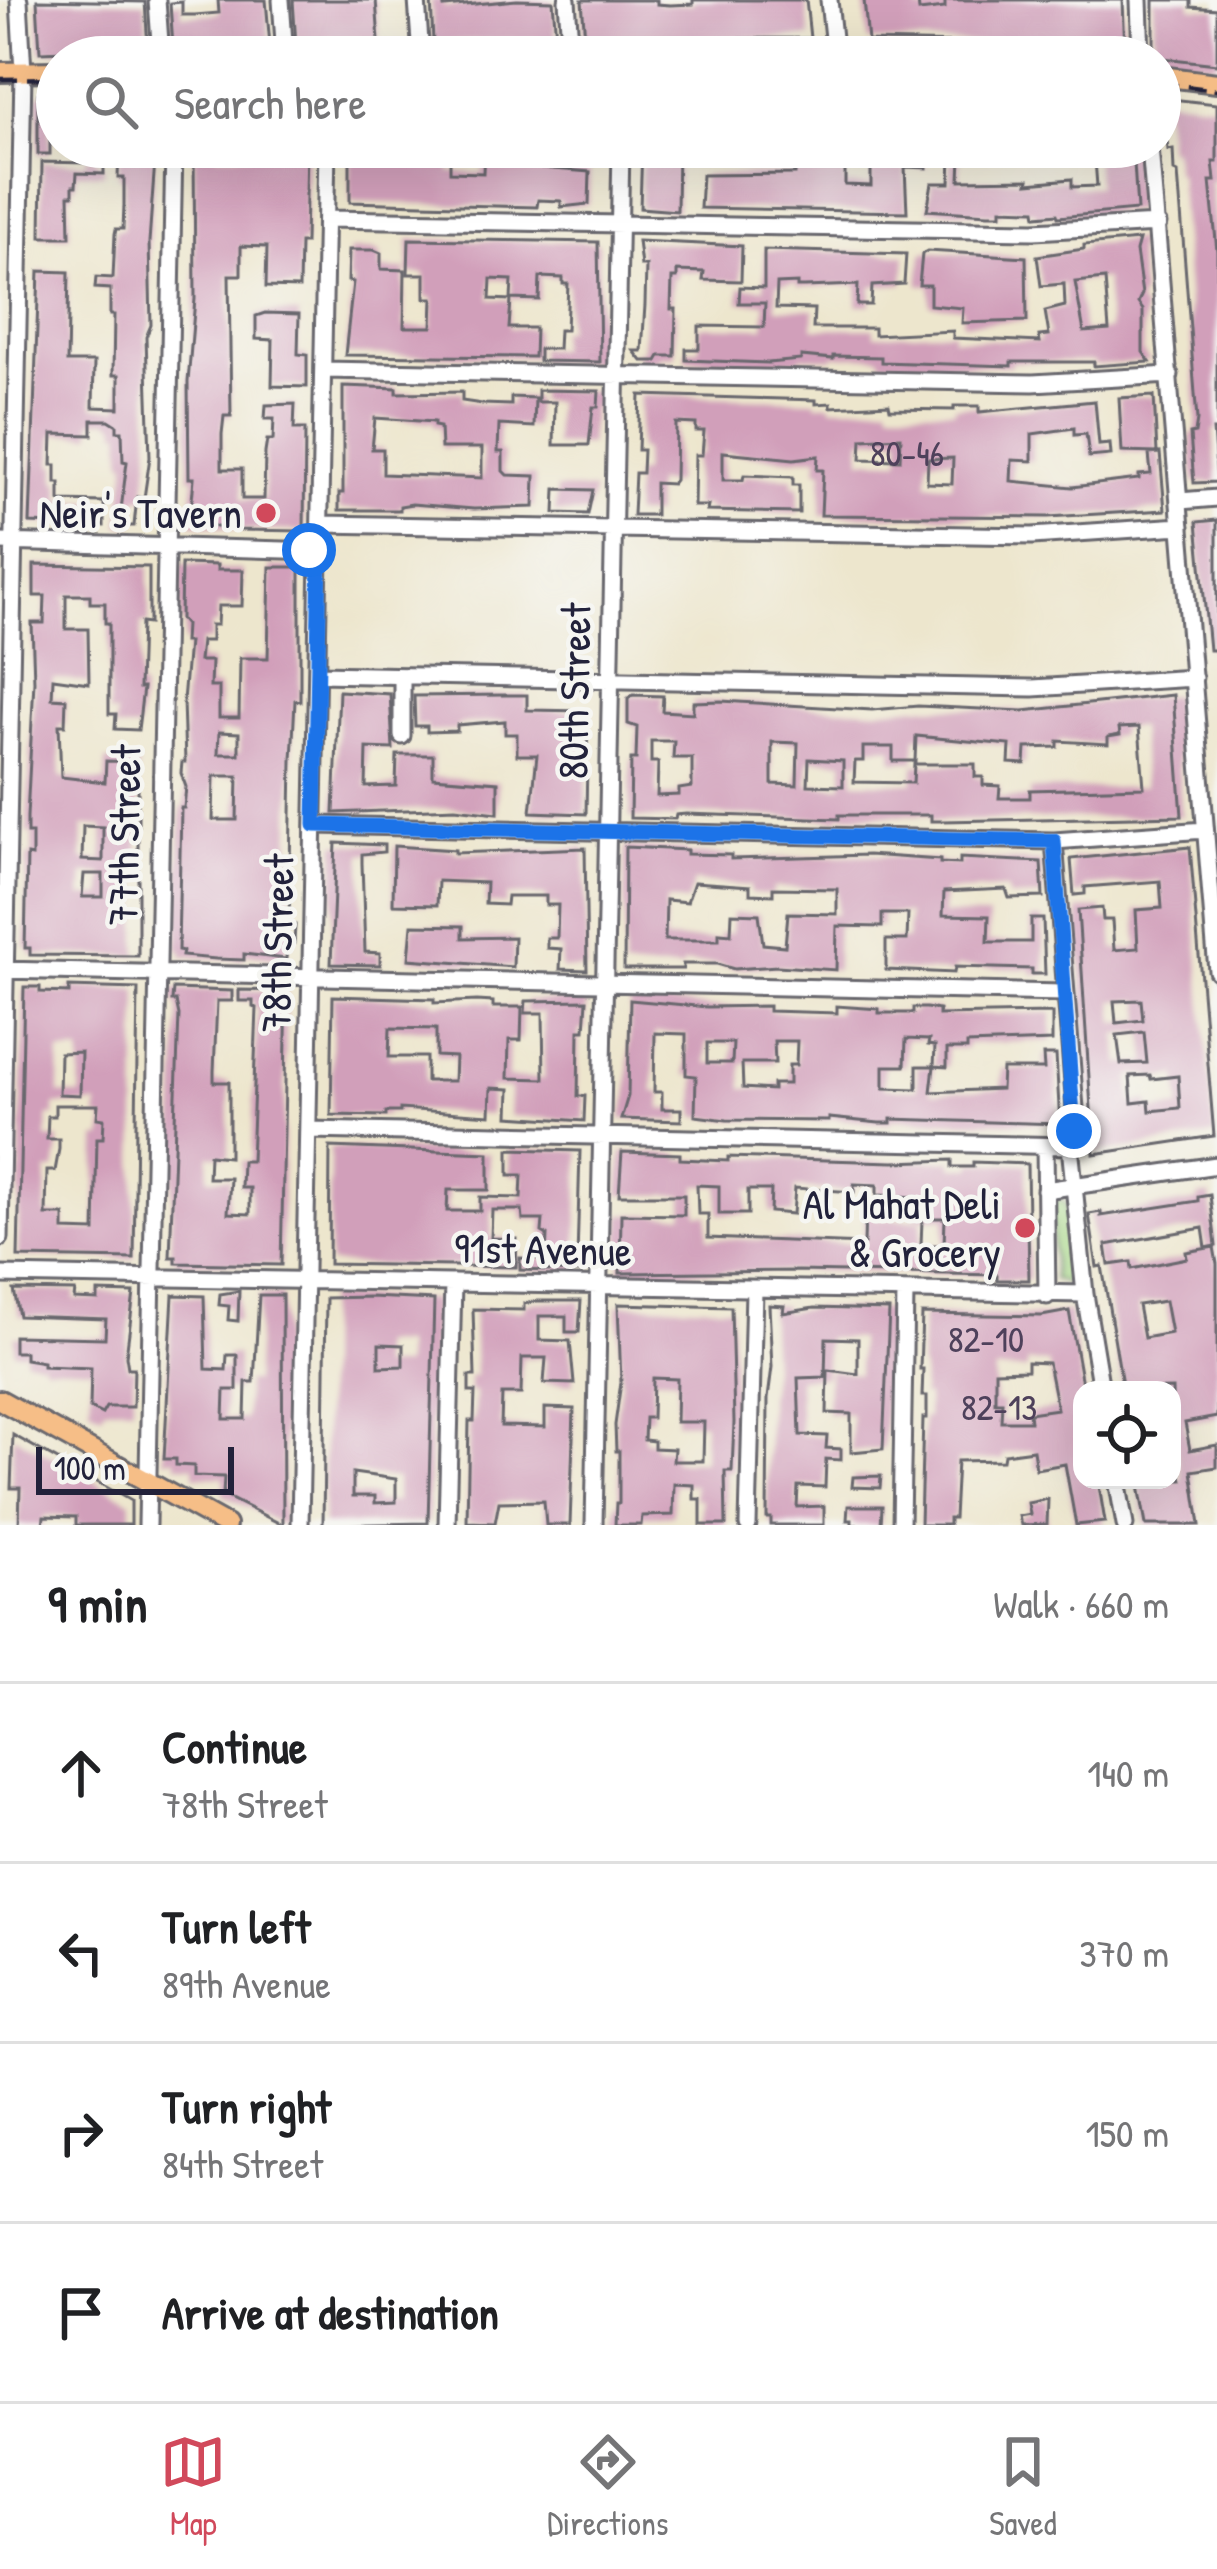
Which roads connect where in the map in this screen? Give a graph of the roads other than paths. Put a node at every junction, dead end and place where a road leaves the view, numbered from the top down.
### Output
1 (19, 0) edge
2 (157, 0) edge
3 (281, 0) edge
4 (417, 0) edge
5 (567, 0) edge
6 (829, 0) edge
7 (1139, 0) edge
8 (159, 36) edge
9 (284, 36) edge
10 (420, 36) edge
11 (570, 36) edge
12 (833, 36) edge
13 (1140, 36) edge
14 (23, 72) junction
15 (36, 72) edge
16 (0, 73) edge
17 (1181, 79) edge
18 (1217, 83) edge
19 (174, 168) edge
20 (327, 168) edge
21 (620, 168) edge
22 (1152, 168) edge
23 (328, 219) junction
24 (1158, 224) junction
25 (620, 225) junction
26 (324, 370) junction
27 (1169, 375) junction
28 (617, 377) junction
29 (1217, 498) edge
30 (1180, 501) junction
31 (321, 524) junction
32 (1181, 526) junction
33 (614, 529) junction
34 (7, 542) edge
35 (166, 545) junction
36 (320, 551) junction
37 (318, 674) junction
38 (402, 676) junction
39 (1194, 678) junction
40 (610, 680) junction
41 (402, 736) dead end
42 (1210, 790) edge
43 (315, 825) junction
44 (1205, 830) junction
45 (608, 832) junction
46 (1054, 841) junction
47 (3, 970) edge
48 (1217, 971) edge
49 (157, 974) junction
50 (312, 977) junction
51 (605, 984) junction
52 (1065, 993) junction
53 (309, 1130) junction
54 (602, 1136) junction
55 (1045, 1146) junction
56 (1070, 1146) junction
57 (1217, 1165) edge
58 (1077, 1187) junction
59 (1045, 1190) junction
60 (0, 1238) edge
61 (0, 1275) edge
62 (151, 1277) junction
63 (306, 1280) junction
64 (453, 1283) junction
65 (599, 1286) junction
66 (754, 1289) junction
67 (905, 1293) junction
68 (1085, 1294) junction
69 (1047, 1296) junction
70 (1100, 1381) edge
71 (0, 1400) edge
72 (147, 1481) junction
73 (1119, 1489) edge
74 (147, 1525) edge
75 (226, 1525) edge
76 (300, 1525) edge
77 (447, 1525) edge
78 (594, 1525) edge
79 (748, 1525) edge
80 (901, 1525) edge
81 (1125, 1525) edge

1 - 14 street
2 - 8 street
3 - 9 street
4 - 10 street
5 - 11 street
6 - 12 street
7 - 13 street
14 - 15 main road
14 - 16 main road
14 - 34 street
17 - 18 main road
19 - 35 street, 77th Street
20 - 23 street, 78th Street
21 - 25 street, 80th Street
22 - 24 street
23 - 25 street
23 - 26 street, 78th Street
24 - 25 street
24 - 27 street
25 - 28 street, 80th Street
26 - 28 street
26 - 31 street, 78th Street
27 - 28 street
27 - 30 street
28 - 33 street, 80th Street
29 - 30 street
30 - 32 street
31 - 33 street
31 - 36 street, 78th Street
32 - 33 street
32 - 39 street
33 - 40 street, 80th Street
34 - 35 street
34 - 47 street
35 - 36 street
35 - 49 street, 77th Street
36 - 37 street, 78th Street
37 - 38 street
37 - 43 street, 78th Street
38 - 40 street
38 - 41 street
39 - 40 street
39 - 42 street
40 - 45 street, 80th Street
42 - 44 street
43 - 45 street
43 - 50 street, 78th Street
44 - 46 street
44 - 48 street
45 - 46 street
45 - 51 street, 80th Street
46 - 52 street
47 - 49 street
47 - 60 street
49 - 50 street
49 - 62 street, 77th Street
50 - 51 street
50 - 53 street, 78th Street
51 - 52 street
51 - 54 street, 80th Street
52 - 56 street
53 - 54 street
53 - 63 street, 78th Street
54 - 55 street
54 - 65 street, 80th Street
55 - 56 street
55 - 59 street
56 - 58 street
57 - 58 street
58 - 59 street
58 - 68 street
59 - 69 street
61 - 62 street, 91st Avenue
62 - 63 street, 91st Avenue
62 - 72 street, 77th Street
63 - 64 street, 91st Avenue
63 - 76 street, 78th Street
64 - 65 street, 91st Avenue
64 - 77 street
65 - 66 street, 91st Avenue
65 - 78 street, 80th Street
66 - 67 street, 91st Avenue
66 - 79 street
67 - 69 street, 91st Avenue
67 - 80 street
68 - 69 street, 91st Avenue
68 - 70 street
71 - 72 main road
72 - 74 street, 77th Street
72 - 75 main road
73 - 81 street

